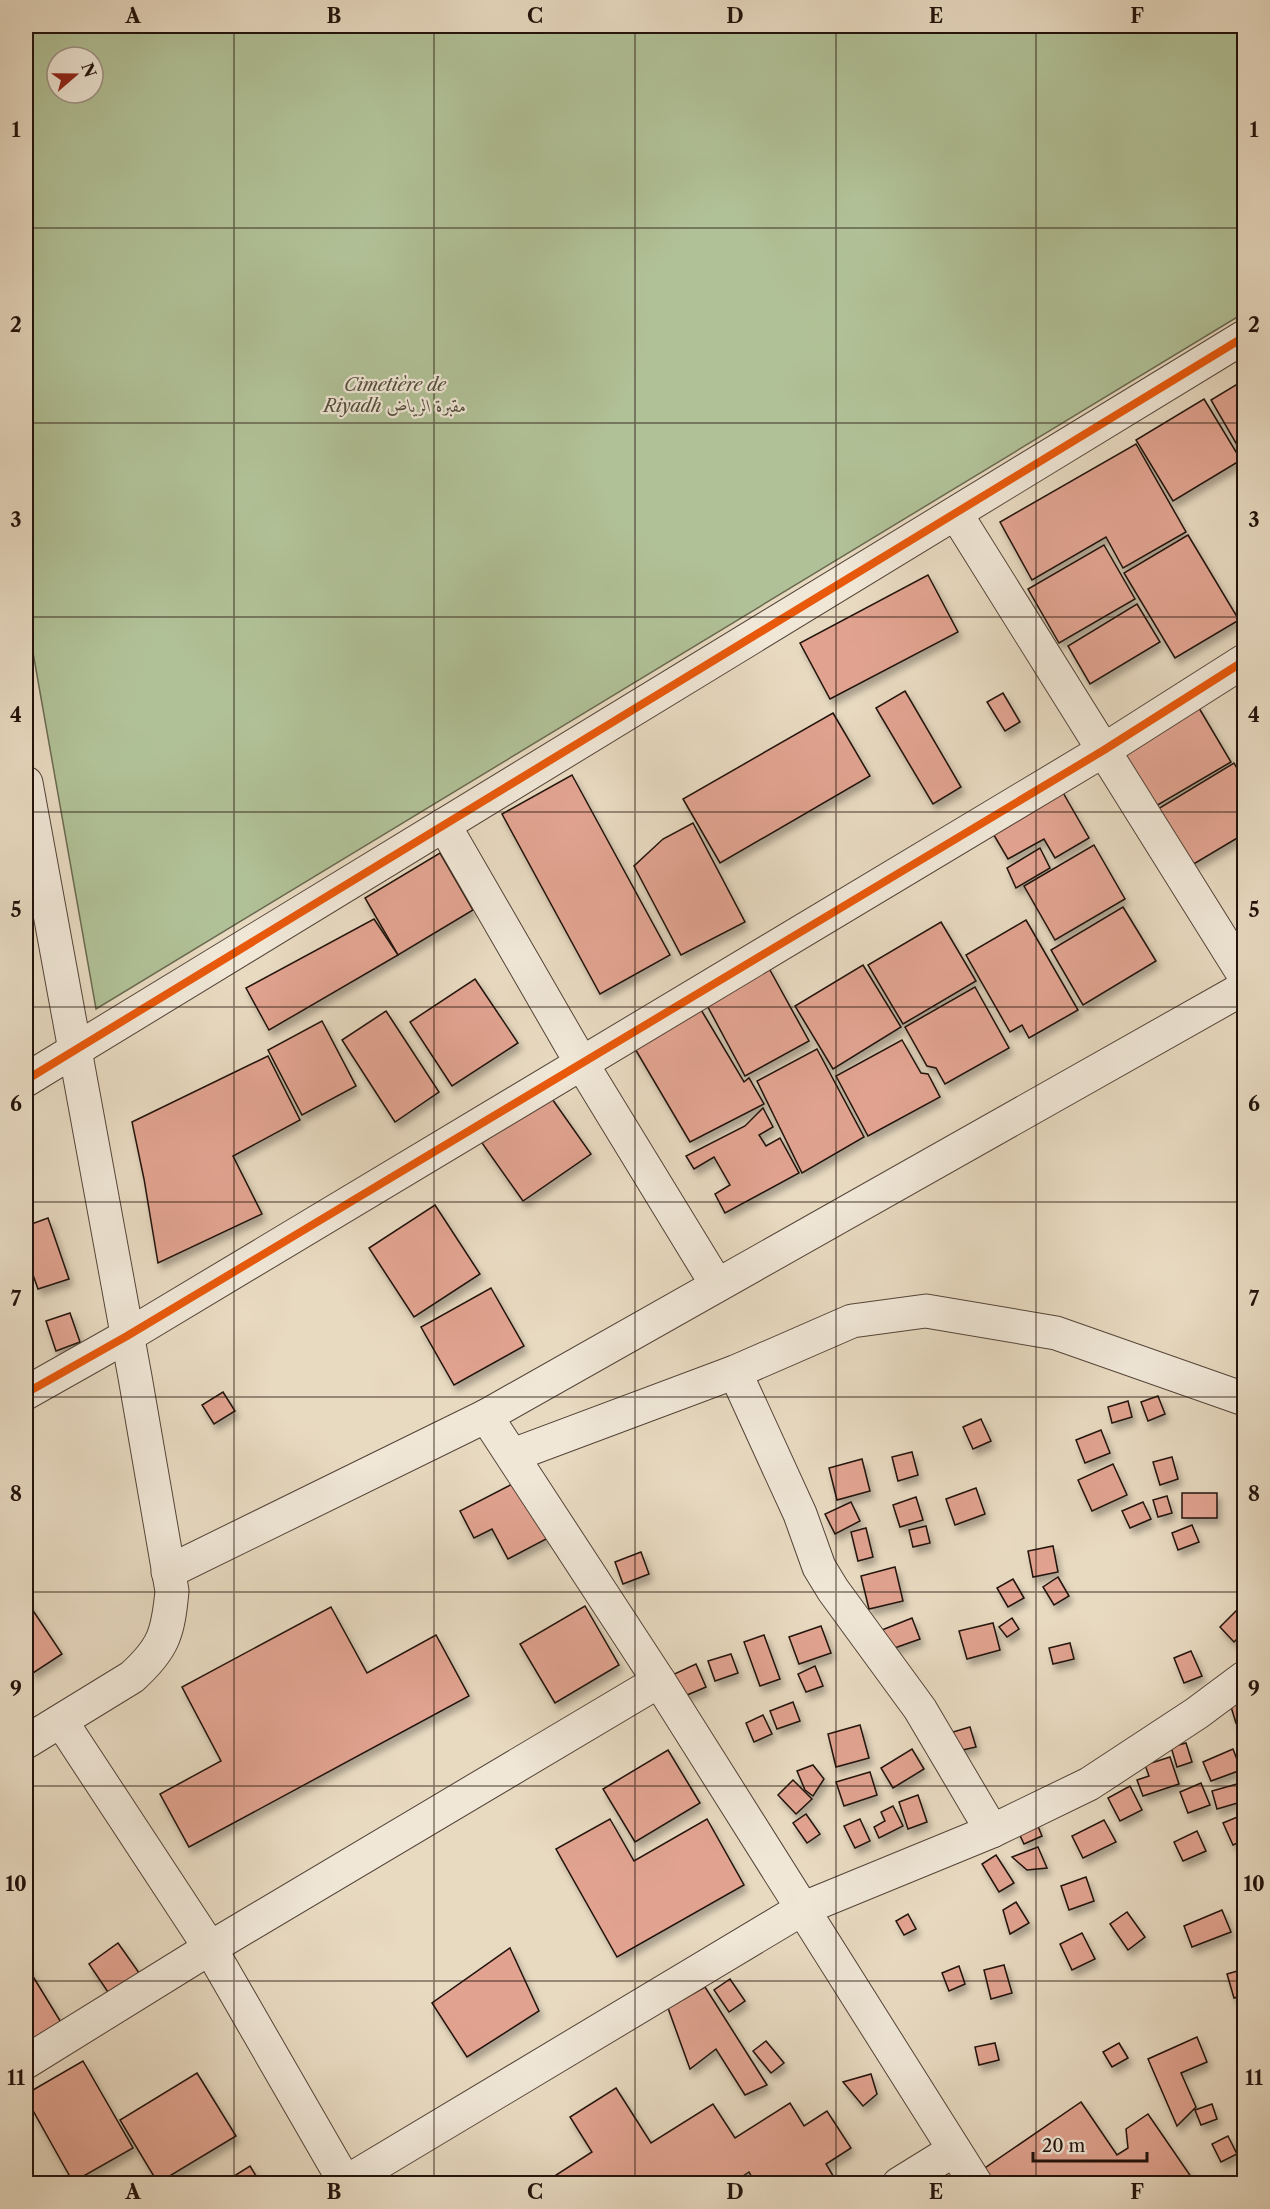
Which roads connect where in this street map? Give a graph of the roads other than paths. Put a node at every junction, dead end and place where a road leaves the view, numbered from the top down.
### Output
1 (1245, 337) edge
2 (956, 514) junction
3 (1245, 661) edge
4 (1104, 750) junction
5 (26, 783) edge
6 (444, 825) junction
7 (1245, 975) edge
8 (1245, 988) edge
9 (74, 1049) junction
10 (582, 1064) junction
11 (26, 1080) edge
12 (717, 1285) junction
13 (128, 1336) junction
14 (735, 1372) junction
15 (26, 1393) edge
16 (1245, 1399) edge
17 (486, 1416) junction
18 (513, 1455) junction
19 (168, 1572) junction
20 (1245, 1678) edge
21 (659, 1681) junction
22 (62, 1720) junction
23 (26, 1742) edge
24 (992, 1831) junction
25 (802, 1909) junction
26 (210, 1948) junction
27 (26, 2062) edge
28 (954, 2150) junction
29 (345, 2183) edge
30 (900, 2184) edge
31 (976, 2184) edge

1 - 2 street
2 - 4 street
2 - 6 street
3 - 4 street
4 - 7 street
4 - 10 street
5 - 9 street
6 - 9 street
6 - 10 street
8 - 12 street
9 - 11 street
9 - 13 street
10 - 12 street
10 - 13 street
12 - 17 street
13 - 15 street
13 - 19 street
14 - 16 street
14 - 18 street
14 - 24 street
17 - 18 street
17 - 19 street
18 - 21 street
19 - 22 street
20 - 24 street
21 - 25 street
21 - 26 street
22 - 23 street
22 - 26 street
24 - 25 street
25 - 28 street
25 - 29 street
26 - 27 street
26 - 29 street
28 - 30 street
28 - 31 street

